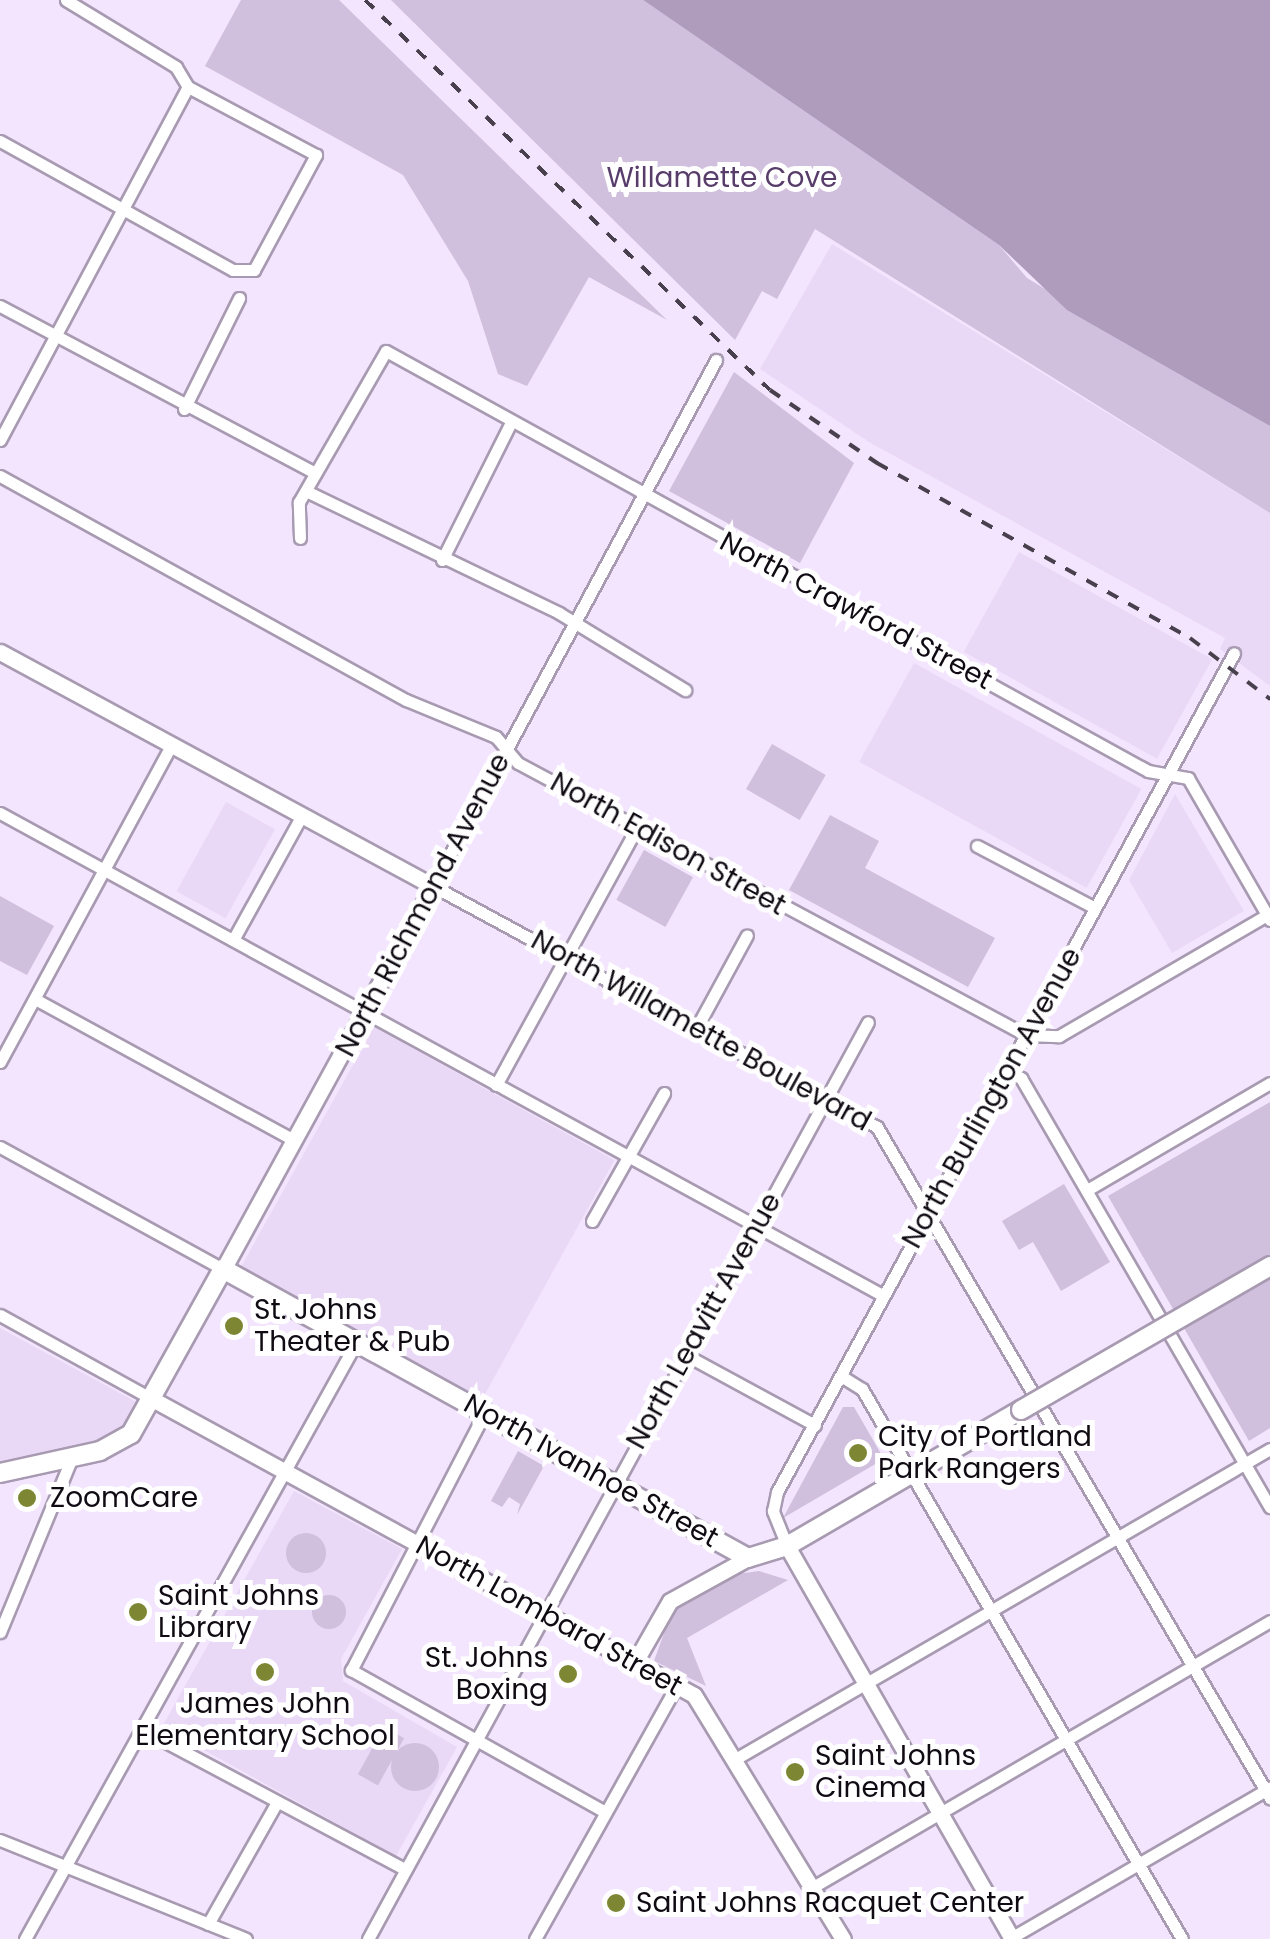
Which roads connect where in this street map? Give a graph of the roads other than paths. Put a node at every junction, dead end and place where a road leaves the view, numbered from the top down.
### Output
1 (66, 0) edge
2 (188, 87) junction
3 (0, 141) edge
4 (126, 209) junction
5 (240, 298) dead end
6 (0, 306) edge
7 (55, 339) junction
8 (716, 360) dead end
9 (184, 409) junction
10 (509, 426) junction
11 (0, 440) edge
12 (316, 474) junction
13 (0, 476) edge
14 (306, 491) junction
15 (644, 496) junction
16 (300, 538) dead end
17 (442, 560) junction
18 (575, 625) junction
19 (0, 652) edge
20 (1234, 653) dead end
21 (685, 690) dead end
22 (172, 746) junction
23 (507, 750) junction
24 (1168, 774) junction
25 (0, 813) edge
26 (301, 817) junction
27 (636, 827) junction
28 (977, 846) dead end
29 (104, 870) junction
30 (433, 886) junction
31 (1095, 908) junction
32 (1268, 917) edge
33 (747, 935) dead end
34 (233, 940) junction
35 (567, 956) junction
36 (34, 998) junction
37 (365, 1012) junction
38 (868, 1022) dead end
39 (698, 1025) junction
40 (1026, 1035) junction
41 (0, 1062) edge
42 (1006, 1071) junction
43 (1270, 1083) edge
44 (496, 1086) junction
45 (664, 1093) dead end
46 (828, 1098) junction
47 (295, 1141) junction
48 (0, 1148) edge
49 (627, 1156) junction
50 (1087, 1190) junction
51 (929, 1212) junction
52 (592, 1220) dead end
53 (756, 1226) junction
54 (1270, 1266) edge
55 (223, 1269) junction
56 (884, 1296) junction
57 (0, 1315) edge
58 (357, 1342) junction
59 (684, 1354) junction
60 (841, 1376) junction
61 (154, 1400) junction
62 (485, 1412) junction
63 (815, 1424) junction
64 (1270, 1449) edge
65 (72, 1457) junction
66 (1244, 1464) junction
67 (286, 1472) junction
68 (0, 1473) edge
69 (912, 1474) junction
70 (614, 1483) junction
71 (1270, 1507) edge
72 (1118, 1537) junction
73 (415, 1542) junction
74 (787, 1546) junction
75 (748, 1558) junction
76 (992, 1611) junction
77 (544, 1612) junction
78 (1270, 1622) edge
79 (0, 1632) edge
80 (635, 1662) junction
81 (1194, 1666) junction
82 (677, 1685) junction
83 (864, 1685) junction
84 (145, 1731) junction
85 (1067, 1738) junction
86 (473, 1742) junction
87 (736, 1758) junction
88 (1268, 1792) edge
89 (276, 1802) junction
90 (603, 1811) junction
91 (940, 1812) junction
92 (0, 1840) edge
93 (1138, 1864) junction
94 (66, 1866) junction
95 (405, 1869) junction
96 (812, 1887) junction
97 (208, 1924) junction
98 (238, 1937) edge
99 (1011, 1938) edge
100 (25, 1939) edge
101 (368, 1939) edge
102 (535, 1939) edge
103 (843, 1939) edge
104 (1182, 1939) edge

1 - 2 street
2 - 4 street
2 - 4 street
3 - 4 street
4 - 7 street
5 - 9 street
6 - 7 street
7 - 9 street
7 - 11 street
8 - 15 street, North Richmond Avenue
9 - 12 street
10 - 12 street, North Crawford Street
10 - 15 street, North Crawford Street
10 - 17 street
12 - 14 street
13 - 23 street, North Edison Street
14 - 16 street
14 - 17 street
15 - 18 street, North Richmond Avenue
15 - 24 street, North Crawford Street
17 - 18 street
18 - 21 street
18 - 23 street, North Richmond Avenue
19 - 22 main road, North Willamette Boulevard
20 - 24 street, North Burlington Avenue
22 - 26 main road, North Willamette Boulevard
22 - 29 street
23 - 27 street, North Edison Street
23 - 30 street, North Richmond Avenue
24 - 31 street, North Burlington Avenue
24 - 32 street, North Crawford Street
25 - 29 street
26 - 30 main road, North Willamette Boulevard
26 - 34 street
27 - 35 street
27 - 40 street, North Edison Street
28 - 31 street
29 - 34 street
29 - 36 street
30 - 35 street, North Willamette Boulevard
30 - 37 main road, North Richmond Avenue
31 - 40 street, North Burlington Avenue
32 - 40 street
33 - 39 street
34 - 37 street
35 - 39 street, North Willamette Boulevard
35 - 44 street
36 - 41 street
36 - 47 street
37 - 44 street
37 - 47 main road, North Richmond Avenue
38 - 46 street, North Leavitt Avenue
39 - 46 street, North Willamette Boulevard
40 - 42 street, North Burlington Avenue
42 - 50 street
42 - 51 street, North Burlington Avenue
43 - 50 street
44 - 49 street
45 - 49 street
46 - 51 street, North Willamette Boulevard
46 - 53 street, North Leavitt Avenue
47 - 55 main road, North Richmond Avenue
48 - 55 street, North Ivanhoe Street
49 - 52 street
49 - 53 street
50 - 66 street
51 - 56 street, North Burlington Avenue
51 - 72 street, North Willamette Boulevard
53 - 56 street
53 - 59 street, North Leavitt Avenue
54 - 69 main road, North Ivanhoe Street, bridge
55 - 58 main road, North Ivanhoe Street
55 - 61 main road, North Richmond Avenue
56 - 60 street, North Burlington Avenue
57 - 61 street
58 - 62 main road, North Ivanhoe Street
58 - 67 street
59 - 63 street
59 - 70 street, North Leavitt Avenue
60 - 63 street, North Burlington Avenue
60 - 69 street
61 - 65 main road, North Richmond Avenue
61 - 67 main road, North Lombard Street
62 - 70 main road, North Ivanhoe Street
62 - 73 street
63 - 74 street, North Burlington Avenue
64 - 66 street
65 - 68 main road
65 - 79 street
66 - 71 street
66 - 72 street
67 - 73 main road, North Lombard Street
67 - 84 street
69 - 74 main road, North Ivanhoe Street
69 - 76 street
70 - 75 main road, North Ivanhoe Street
70 - 77 street, North Leavitt Avenue
72 - 76 street
72 - 81 street, North Willamette Boulevard
73 - 77 main road, North Lombard Street
73 - 86 street
74 - 75 main road, North Ivanhoe Street
74 - 83 main road
75 - 80 main road
76 - 83 street
76 - 85 street
77 - 80 main road, North Lombard Street
77 - 86 street, North Leavitt Avenue
78 - 81 street
80 - 82 main road, North Lombard Street
81 - 85 street
81 - 88 street, North Willamette Boulevard
82 - 87 main road, North Lombard Street
82 - 90 street
83 - 87 street
83 - 91 main road
84 - 89 street
84 - 94 street
85 - 91 street
85 - 93 street
86 - 90 street
86 - 95 street, North Leavitt Avenue
87 - 96 main road, North Lombard Street
88 - 93 street
89 - 95 street
89 - 97 street
90 - 102 street
91 - 96 street
91 - 99 main road
92 - 94 street
93 - 99 street
93 - 104 street
94 - 97 street
94 - 100 street
95 - 101 street, North Leavitt Avenue
96 - 103 main road, North Lombard Street
97 - 98 street

